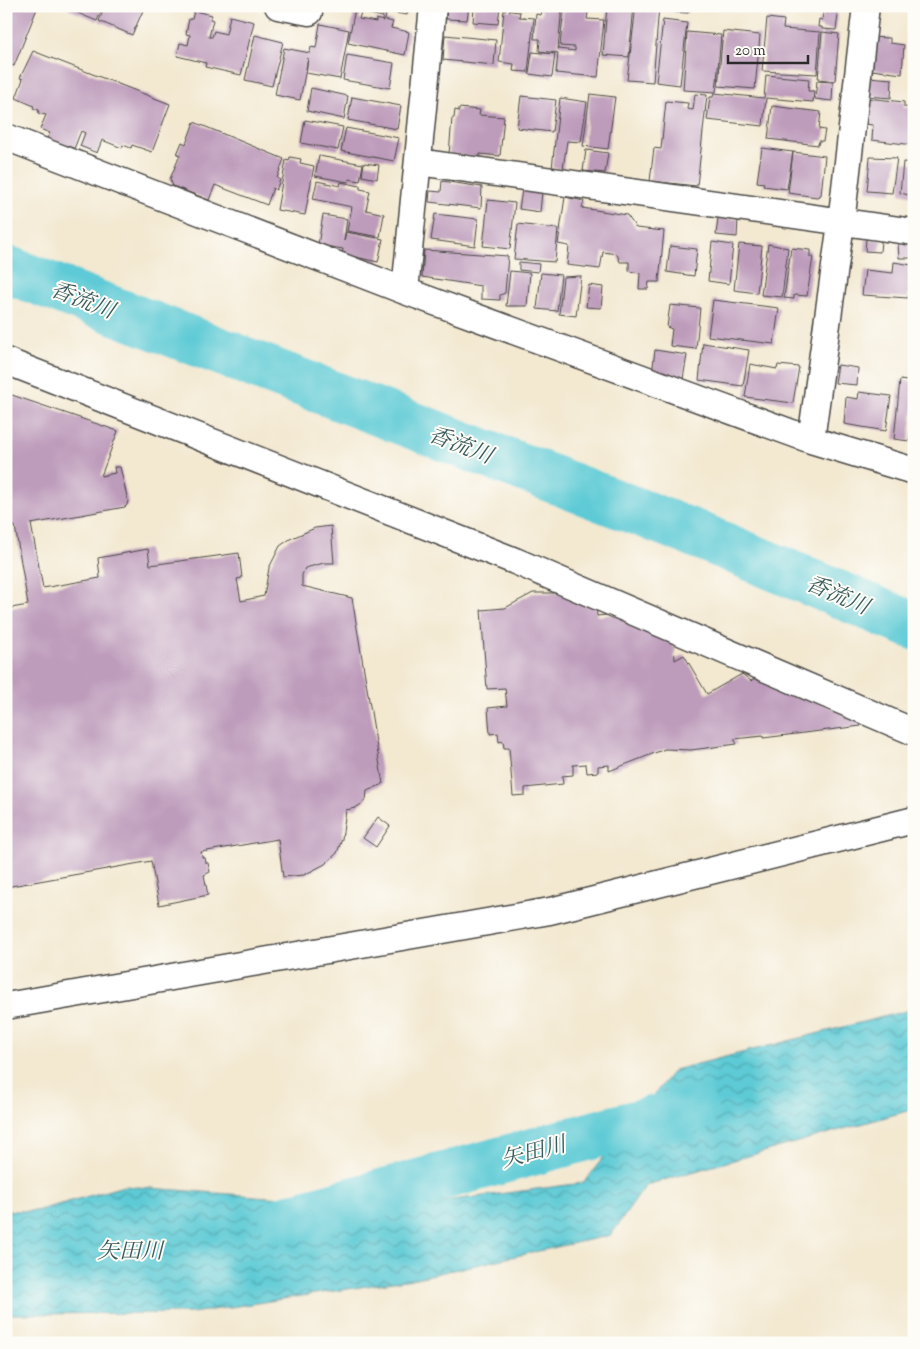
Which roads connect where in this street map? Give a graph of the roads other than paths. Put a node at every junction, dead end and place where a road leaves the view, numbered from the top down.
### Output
1 (278, 6) edge
2 (433, 6) edge
3 (866, 6) edge
4 (309, 12) dead end
5 (6, 137) edge
6 (418, 162) junction
7 (841, 223) junction
8 (914, 232) edge
9 (405, 291) junction
10 (6, 361) edge
11 (811, 440) junction
12 (914, 471) edge
13 (914, 732) edge
14 (914, 820) edge
15 (6, 1006) edge

1 - 4 street
2 - 6 street
3 - 7 street
5 - 9 street
6 - 7 street
6 - 9 street
7 - 8 street
7 - 11 street
9 - 11 street
10 - 13 street
11 - 12 street
14 - 15 street

